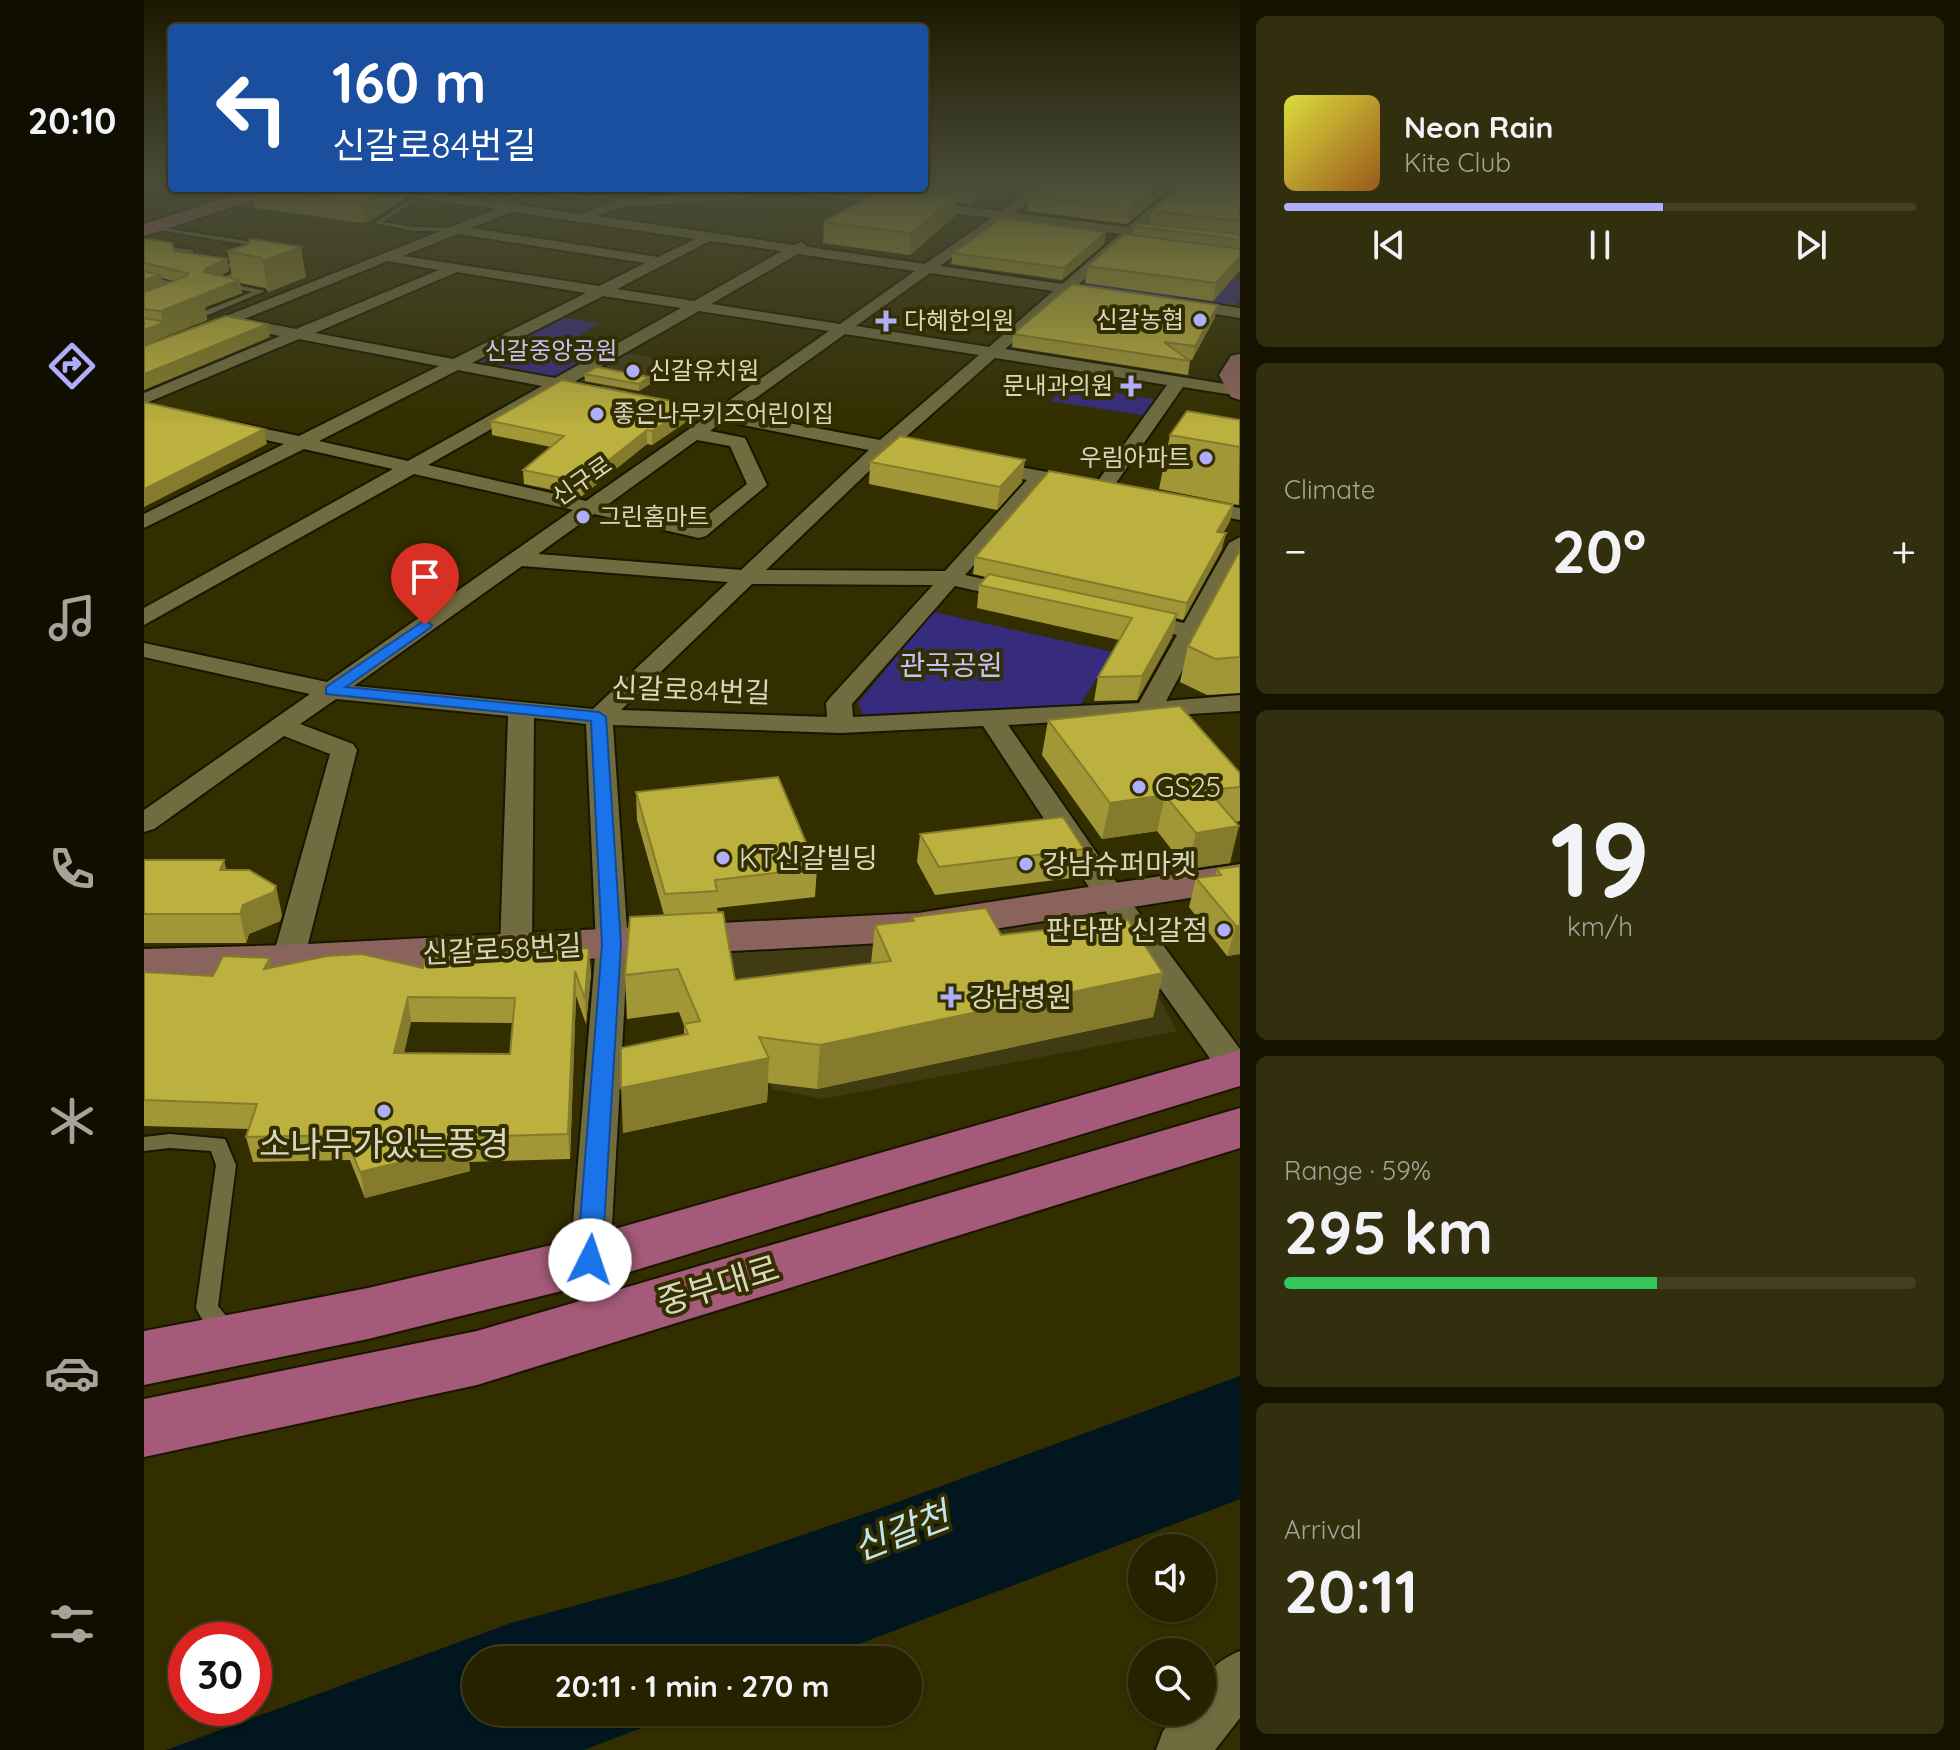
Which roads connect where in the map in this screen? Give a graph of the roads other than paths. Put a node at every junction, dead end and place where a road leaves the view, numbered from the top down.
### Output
1 (216, 264) edge
2 (369, 264) edge
3 (428, 264) edge
4 (653, 264) edge
5 (772, 264) edge
6 (890, 264) edge
7 (935, 264) edge
8 (1092, 264) edge
9 (455, 268) junction
10 (927, 269) junction
11 (144, 278) edge
12 (213, 283) junction
13 (184, 286) junction
14 (1063, 288) junction
15 (597, 291) junction
16 (1092, 293) edge
17 (144, 300) edge
18 (1166, 303) edge
19 (698, 307) junction
20 (1240, 313) edge
21 (226, 321) junction
22 (144, 326) edge
23 (165, 330) junction
24 (841, 330) junction
25 (297, 334) junction
26 (144, 338) edge
27 (158, 348) edge
28 (987, 353) junction
29 (1240, 361) edge
30 (452, 364) junction
31 (1177, 383) junction
32 (559, 385) junction
33 (1239, 392) edge
34 (617, 396) edge
35 (149, 406) edge
36 (691, 410) edge
37 (720, 416) junction
38 (206, 421) edge
39 (694, 434) junction
40 (299, 442) junction
41 (883, 447) junction
42 (912, 452) edge
43 (969, 463) edge
44 (410, 467) junction
45 (1041, 477) junction
46 (1102, 489) junction
47 (1130, 494) edge
48 (1172, 502) edge
49 (591, 507) junction
50 (1240, 514) edge
51 (144, 522) edge
52 (699, 532) junction
53 (1240, 543) edge
54 (518, 559) junction
55 (653, 570) junction
56 (743, 577) junction
57 (948, 578) junction
58 (1039, 598) edge
59 (1115, 615) edge
60 (144, 618) edge
61 (1191, 631) junction
62 (144, 650) edge
63 (332, 691) junction
64 (1240, 703) edge
65 (521, 708) junction
66 (1148, 710) junction
67 (599, 717) junction
68 (991, 719) junction
69 (841, 725) junction
70 (281, 726) junction
71 (144, 823) edge
72 (1240, 877) edge
73 (1111, 897) junction
74 (612, 944) junction
75 (516, 948) junction
76 (288, 960) junction
77 (144, 964) edge
78 (1238, 1069) edge
79 (1240, 1128) edge
80 (144, 1144) edge
81 (590, 1260) junction
82 (236, 1342) junction
83 (144, 1358) edge
84 (144, 1428) edge
85 (1240, 1677) edge
86 (1182, 1750) edge

1 - 12 lane
2 - 21 street
3 - 9 street
4 - 15 street
5 - 19 street
6 - 10 street
7 - 10 street, 신구로
8 - 14 street
9 - 15 street
9 - 25 street
10 - 14 street
10 - 24 street, 신구로
11 - 13 lane
12 - 13 lane
12 - 23 lane
13 - 17 lane
14 - 16 street
14 - 28 street
15 - 19 street
15 - 30 street
18 - 20 street
19 - 24 street
19 - 32 street
21 - 25 street
21 - 27 street
22 - 23 lane
23 - 26 lane
24 - 28 street
24 - 37 street, 신구로
25 - 30 street
25 - 35 street
28 - 31 street
28 - 41 street
29 - 33 street
30 - 32 street
30 - 40 street
31 - 33 street
31 - 46 street
32 - 34 street
32 - 44 street
36 - 37 street
37 - 39 street, 신구로
37 - 41 street
38 - 40 street
39 - 49 street, 신구로
39 - 52 street
40 - 44 street
40 - 51 street
41 - 42 street
41 - 56 street
43 - 45 street
44 - 49 street
44 - 60 street
45 - 46 street
45 - 57 street
46 - 47 street
48 - 50 street
49 - 52 street
49 - 54 street, 신구로
52 - 55 street
53 - 61 street
54 - 55 street
54 - 63 street, 신구로
55 - 56 street
56 - 57 street
56 - 67 street
57 - 58 street
57 - 69 street
59 - 61 street
61 - 66 street
62 - 63 street, 신갈로84번길
63 - 65 street, 신갈로84번길
63 - 70 street, 신구로
64 - 66 street, 신갈로84번길
65 - 67 street, 신갈로84번길
65 - 75 street
66 - 68 street, 신갈로84번길
67 - 69 street, 신갈로84번길
67 - 74 street
68 - 69 street, 신갈로84번길
68 - 73 street
70 - 71 street, 신구로
70 - 76 street
72 - 73 street, 신갈로58번길
73 - 74 street, 신갈로58번길
73 - 78 street
74 - 75 street, 신갈로58번길
74 - 81 street
75 - 76 street, 신갈로58번길
76 - 77 street, 신갈로58번길
78 - 81 main road, 중부대로
79 - 84 main road, 중부대로
80 - 82 lane
81 - 82 main road, 중부대로
82 - 83 main road, 중부대로
85 - 86 street

